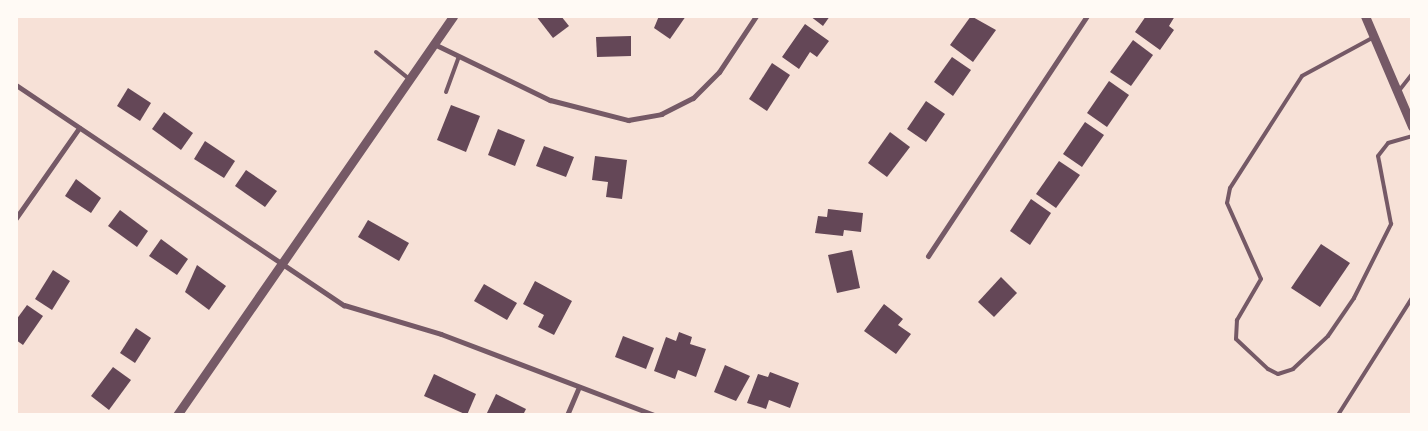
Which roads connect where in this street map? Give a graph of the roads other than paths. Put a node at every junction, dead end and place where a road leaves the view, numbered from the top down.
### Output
1 (453, 16) edge
2 (756, 16) edge
3 (1087, 16) edge
4 (1365, 16) edge
5 (1374, 37) junction
6 (434, 44) junction
7 (376, 52) dead end
8 (459, 57) junction
9 (1412, 74) edge
10 (408, 78) junction
11 (16, 85) edge
12 (446, 92) dead end
13 (1398, 92) junction
14 (1412, 126) edge
15 (79, 128) junction
16 (1412, 136) edge
17 (16, 218) edge
18 (928, 256) dead end
19 (282, 266) junction
20 (1412, 298) edge
21 (579, 387) junction
22 (177, 415) edge
23 (567, 415) edge
24 (654, 415) edge
25 (1338, 415) edge

1 - 6 street
2 - 8 street
3 - 18 street
4 - 5 street
5 - 13 street
5 - 16 lane
6 - 8 street
6 - 10 street
7 - 10 lane
8 - 12 lane
9 - 13 lane
10 - 19 street
11 - 15 street
13 - 14 street
15 - 17 street
15 - 19 street
19 - 21 street
19 - 22 street
20 - 25 lane
21 - 23 street
21 - 24 street

